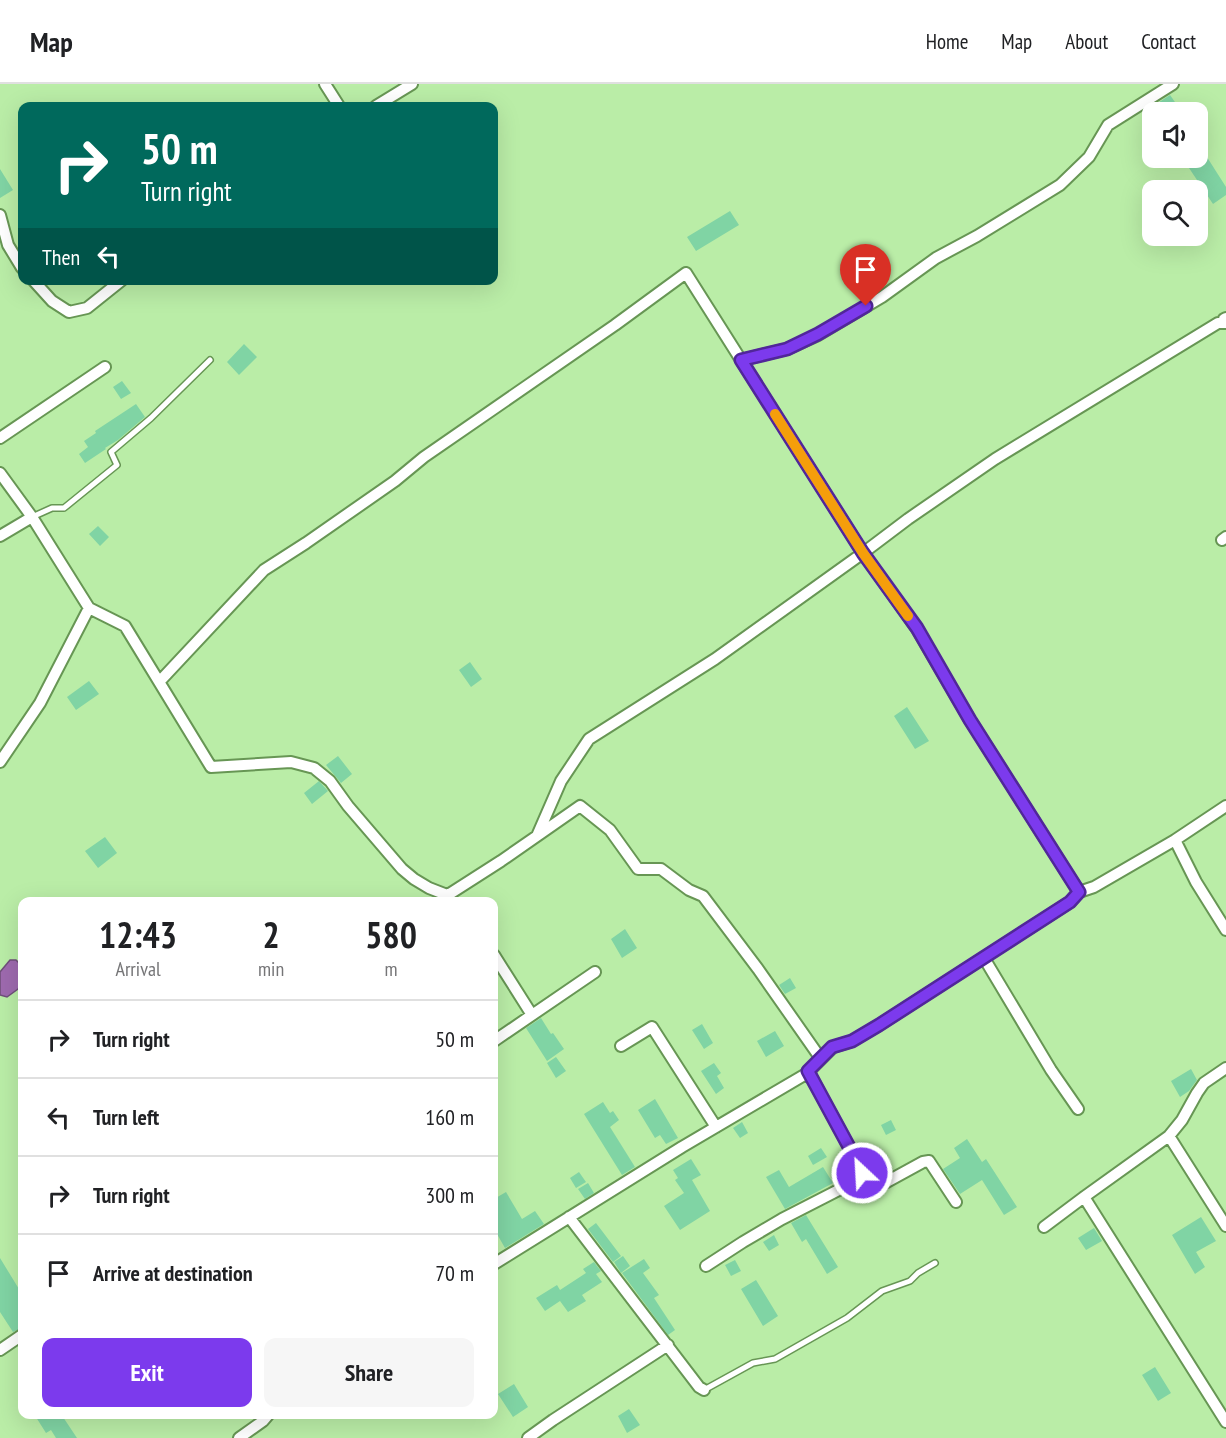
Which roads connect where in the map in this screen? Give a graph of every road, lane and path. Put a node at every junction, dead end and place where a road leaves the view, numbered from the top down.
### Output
1 (325, 84) edge
2 (412, 84) edge
3 (1173, 84) edge
4 (336, 102) edge
5 (383, 102) edge
6 (0, 215) edge
7 (18, 261) edge
8 (38, 285) edge
9 (116, 285) edge
10 (1226, 318) edge
11 (210, 360) dead end
12 (741, 360) junction
13 (105, 367) dead end
14 (0, 438) edge
15 (0, 473) edge
16 (32, 517) junction
17 (0, 536) edge
18 (863, 553) junction
19 (89, 608) junction
20 (160, 681) junction
21 (0, 762) edge
22 (1226, 806) edge
23 (537, 837) junction
24 (1175, 840) junction
25 (1079, 892) junction
26 (443, 897) edge
27 (449, 897) edge
28 (1226, 930) edge
29 (984, 958) junction
30 (498, 961) edge
31 (595, 972) dead end
32 (532, 1015) junction
33 (498, 1038) edge
34 (621, 1046) dead end
35 (821, 1059) junction
36 (1226, 1068) edge
37 (808, 1071) junction
38 (1078, 1109) dead end
39 (716, 1127) junction
40 (1169, 1136) junction
41 (862, 1173) junction
42 (1084, 1197) junction
43 (956, 1202) dead end
44 (569, 1217) junction
45 (1044, 1227) dead end
46 (1226, 1227) edge
47 (498, 1261) edge
48 (935, 1263) dead end
49 (706, 1266) dead end
50 (18, 1338) edge
51 (668, 1345) junction
52 (0, 1350) edge
53 (704, 1390) joint
54 (265, 1419) edge
55 (1226, 1422) edge
56 (239, 1438) edge
57 (528, 1438) edge

1 - 4 street
2 - 5 street
3 - 12 street
6 - 7 street
8 - 9 street
10 - 18 street
11 - 16 lane
12 - 18 street
12 - 20 street
13 - 14 street
15 - 16 street
16 - 17 street
16 - 19 street
18 - 23 street
18 - 25 street
19 - 20 street
19 - 21 street
20 - 26 street
22 - 24 street
23 - 27 street
23 - 35 street
24 - 25 street
24 - 28 street
25 - 29 street
29 - 35 street
29 - 38 street
30 - 32 street
31 - 32 street
32 - 33 street
34 - 39 street
35 - 37 street
36 - 40 street
37 - 39 street
37 - 41 street
39 - 44 street
40 - 42 street
40 - 46 street
41 - 43 street
41 - 49 street
42 - 45 street
42 - 55 street
44 - 47 street
44 - 51 street
48 - 53 lane
50 - 52 street
51 - 53 street
51 - 57 street
54 - 56 street

